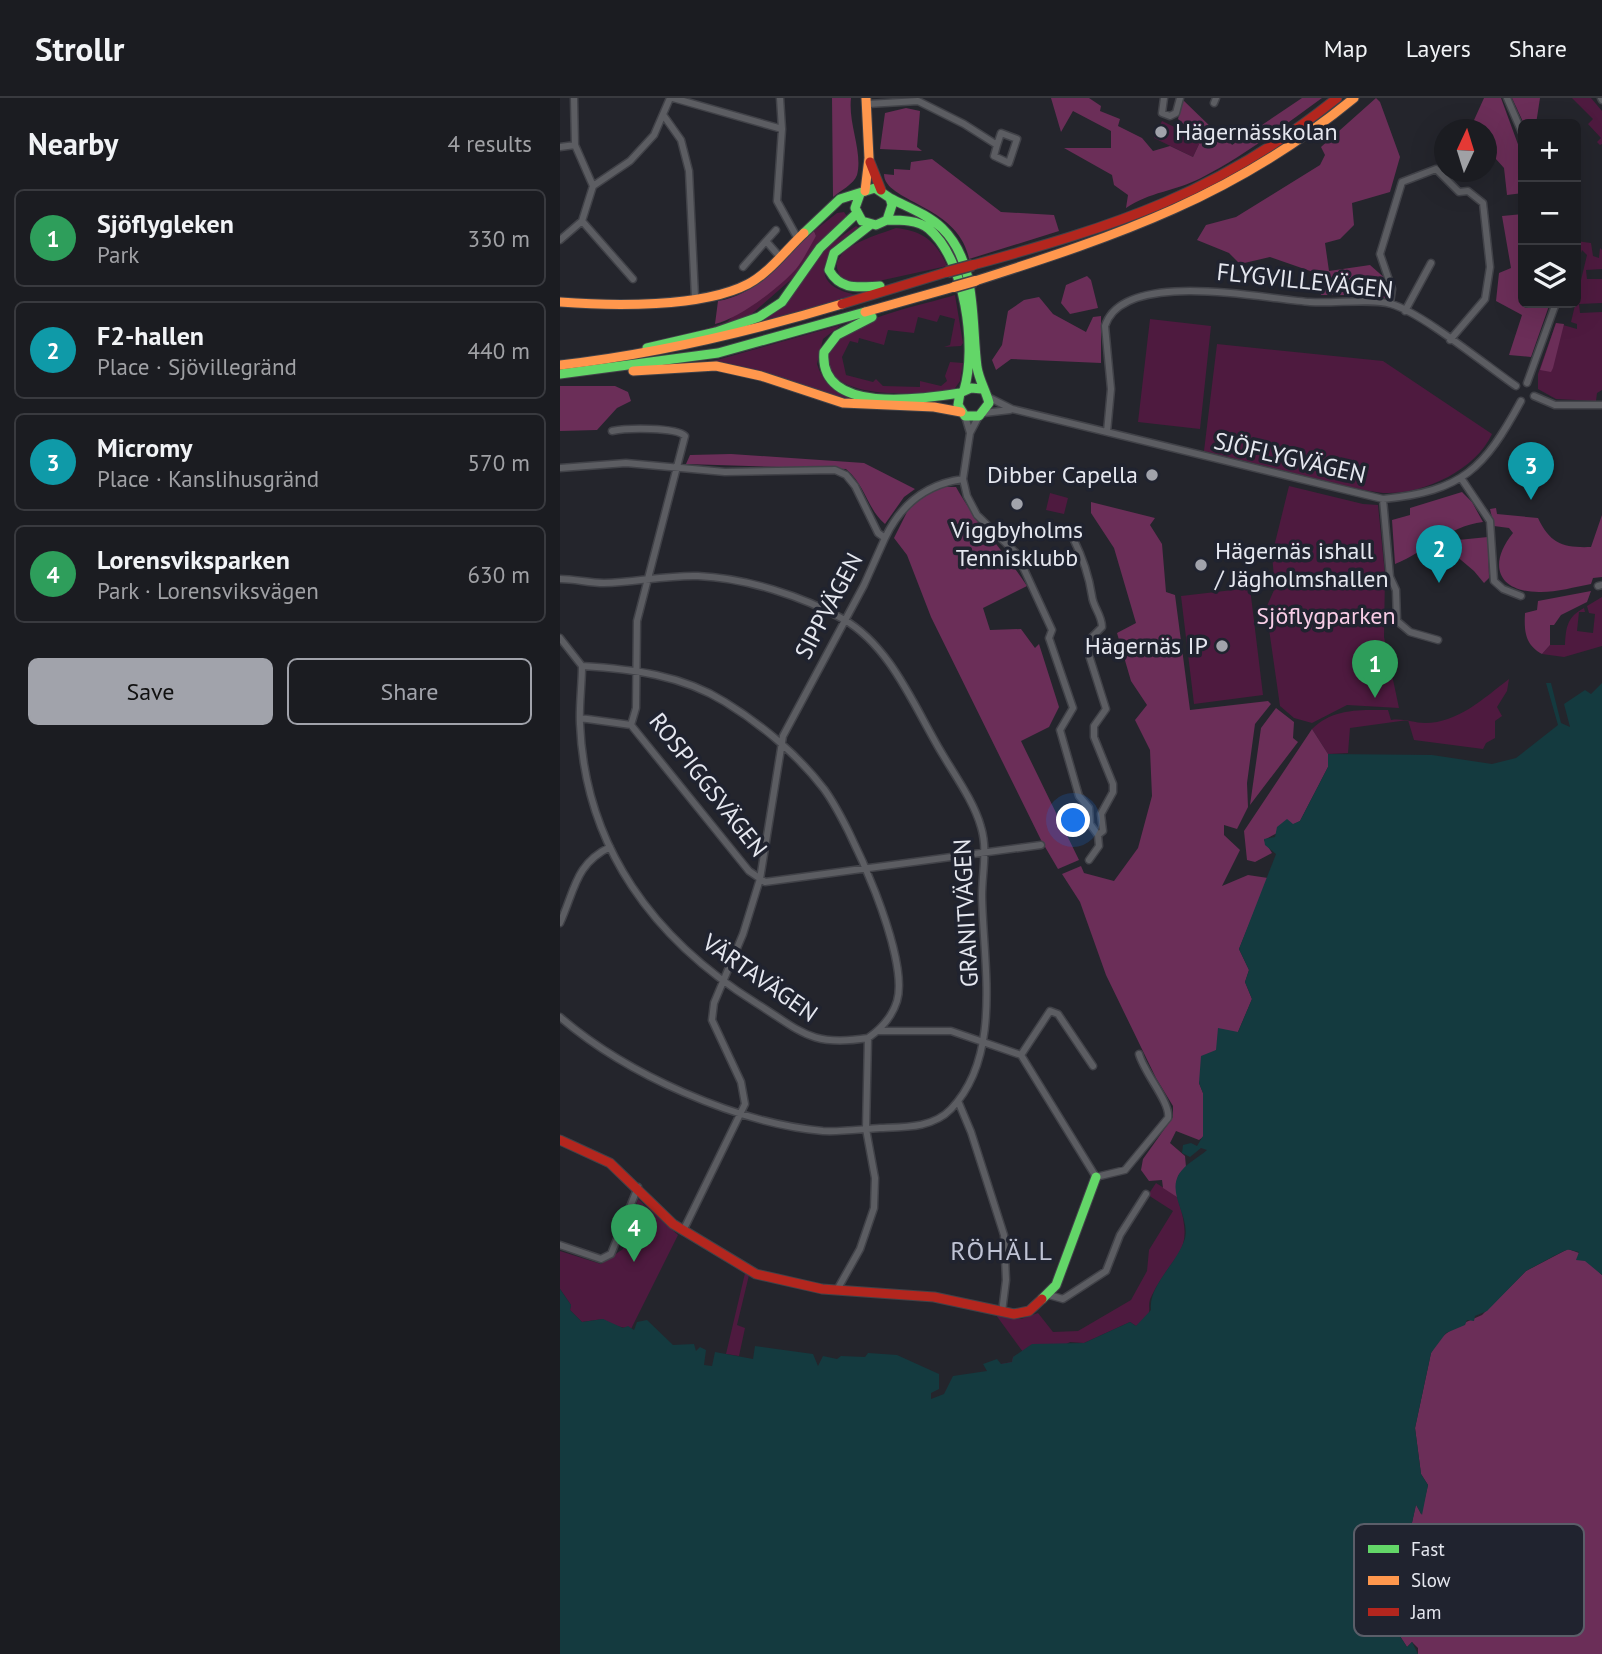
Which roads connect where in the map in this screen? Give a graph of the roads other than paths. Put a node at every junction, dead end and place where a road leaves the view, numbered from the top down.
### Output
1 (574, 98) edge
2 (671, 98) edge
3 (780, 98) edge
4 (1164, 98) edge
5 (1181, 98) edge
6 (1337, 98) edge
7 (1354, 98) edge
8 (1507, 98) edge
9 (867, 101) edge
10 (664, 116) junction
11 (1518, 123) edge
12 (782, 129) junction
13 (575, 145) junction
14 (997, 145) junction
15 (560, 147) edge
16 (869, 158) junction
17 (593, 186) junction
18 (881, 190) junction
19 (863, 192) junction
20 (890, 198) junction
21 (833, 207) junction
22 (856, 211) junction
23 (887, 219) junction
24 (582, 221) junction
25 (870, 225) junction
26 (776, 230) dead end
27 (799, 239) junction
28 (560, 240) edge
29 (766, 241) junction
30 (780, 257) junction
31 (1431, 263) dead end
32 (743, 267) dead end
33 (947, 272) junction
34 (633, 279) dead end
35 (954, 287) junction
36 (695, 298) junction
37 (560, 302) edge
38 (1390, 303) junction
39 (1554, 308) edge
40 (1405, 311) junction
41 (1450, 340) junction
42 (609, 361) junction
43 (561, 371) edge
44 (1527, 383) junction
45 (1516, 386) junction
46 (959, 392) junction
47 (985, 393) junction
48 (1534, 396) junction
49 (1521, 401) junction
50 (1602, 405) edge
51 (1012, 409) junction
52 (963, 414) junction
53 (982, 415) junction
54 (612, 431) dead end
55 (1107, 432) junction
56 (970, 433) junction
57 (678, 466) junction
58 (560, 468) edge
59 (1461, 478) junction
60 (963, 479) junction
61 (1383, 499) junction
62 (885, 538) junction
63 (1073, 538) dead end
64 (560, 579) edge
65 (647, 579) junction
66 (1521, 596) dead end
67 (845, 620) junction
68 (560, 638) edge
69 (1438, 640) dead end
70 (582, 666) junction
71 (637, 672) junction
72 (580, 718) junction
73 (631, 724) junction
74 (780, 744) junction
75 (1098, 835) junction
76 (1041, 845) dead end
77 (610, 847) junction
78 (985, 852) junction
79 (1089, 860) dead end
80 (864, 870) junction
81 (760, 878) junction
82 (560, 923) edge
83 (722, 982) junction
84 (560, 1017) edge
85 (878, 1031) junction
86 (868, 1038) junction
87 (983, 1040) junction
88 (1139, 1054) dead end
89 (1021, 1055) junction
90 (1093, 1066) dead end
91 (958, 1101) junction
92 (743, 1113) junction
93 (866, 1129) junction
94 (560, 1140) edge
95 (1096, 1177) junction
96 (638, 1187) junction
97 (1146, 1194) dead end
98 (682, 1231) junction
99 (560, 1245) edge
100 (837, 1290) junction
101 (1049, 1294) junction
102 (1002, 1312) junction

1 - 13 street
2 - 10 street
2 - 12 street
3 - 12 street
4 - 5 street
6 - 33 main road, bridge
7 - 35 main road, bridge
8 - 11 street
9 - 14 street
9 - 16 main road
10 - 17 street
10 - 36 street
12 - 27 street
13 - 15 street
13 - 17 street
14 - 14 street
16 - 18 main road
16 - 19 main road
17 - 24 street
18 - 19 main road
18 - 20 main road
19 - 21 main road
19 - 22 main road
20 - 23 main road
20 - 47 main road
21 - 22 main road
21 - 27 main road
22 - 25 main road
22 - 42 main road
23 - 25 main road
23 - 46 main road
24 - 28 street
24 - 34 street
25 - 33 main road
26 - 29 street
27 - 30 main road
29 - 30 street
29 - 32 street
30 - 36 main road
31 - 40 street
33 - 42 main road
35 - 43 main road
35 - 46 main road
36 - 37 main road
38 - 40 street, FLYGVILLEVÄGEN
38 - 41 street
38 - 55 street, FLYGVILLEVÄGEN
39 - 44 street
40 - 41 street, FLYGVILLEVÄGEN
41 - 45 street, FLYGVILLEVÄGEN
42 - 43 main road
43 - 52 main road
44 - 45 street
44 - 48 street
45 - 49 street
46 - 47 main road
46 - 52 main road
47 - 51 street, SJÖFLYGVÄGEN
47 - 53 main road
48 - 49 street
48 - 50 street
49 - 59 street, SJÖFLYGVÄGEN
51 - 53 street, SJÖFLYGVÄGEN
51 - 55 street, SJÖFLYGVÄGEN
52 - 53 main road
52 - 56 street
53 - 56 street
54 - 57 street, ROSPIGGSVÄGEN
55 - 61 street, SJÖFLYGVÄGEN
56 - 60 street
57 - 58 street, SIPPVÄGEN
57 - 62 street, SIPPVÄGEN
57 - 65 street, ROSPIGGSVÄGEN
59 - 61 street, SJÖFLYGVÄGEN
59 - 66 street
60 - 62 street
60 - 75 street
61 - 69 street
62 - 67 street, SIPPVÄGEN
63 - 75 street
64 - 65 street, GRANITVÄGEN
65 - 67 street, GRANITVÄGEN
65 - 71 street, ROSPIGGSVÄGEN
67 - 74 street, SIPPVÄGEN
67 - 78 street, GRANITVÄGEN
68 - 70 street
70 - 71 street
70 - 72 street, VÄRTAVÄGEN
71 - 73 street, ROSPIGGSVÄGEN
71 - 74 street
72 - 73 street
72 - 77 street, VÄRTAVÄGEN
73 - 81 street, ROSPIGGSVÄGEN
74 - 80 street
74 - 81 street, SIPPVÄGEN
75 - 79 street
76 - 78 street
77 - 82 street
77 - 83 street, VÄRTAVÄGEN
78 - 80 street
78 - 87 street, GRANITVÄGEN
80 - 81 street
80 - 85 street
81 - 83 street
83 - 86 street, VÄRTAVÄGEN
83 - 92 street
84 - 92 street, GRANITVÄGEN
85 - 86 street
85 - 87 street
86 - 93 street
87 - 89 street
87 - 91 street, GRANITVÄGEN
88 - 95 street
89 - 90 street
89 - 95 street
91 - 93 street, GRANITVÄGEN
91 - 102 street
92 - 93 street, GRANITVÄGEN
92 - 98 street
93 - 100 street
94 - 96 main road
95 - 101 main road
96 - 98 main road
96 - 99 street
97 - 101 street
98 - 100 main road
100 - 102 main road
101 - 102 main road

